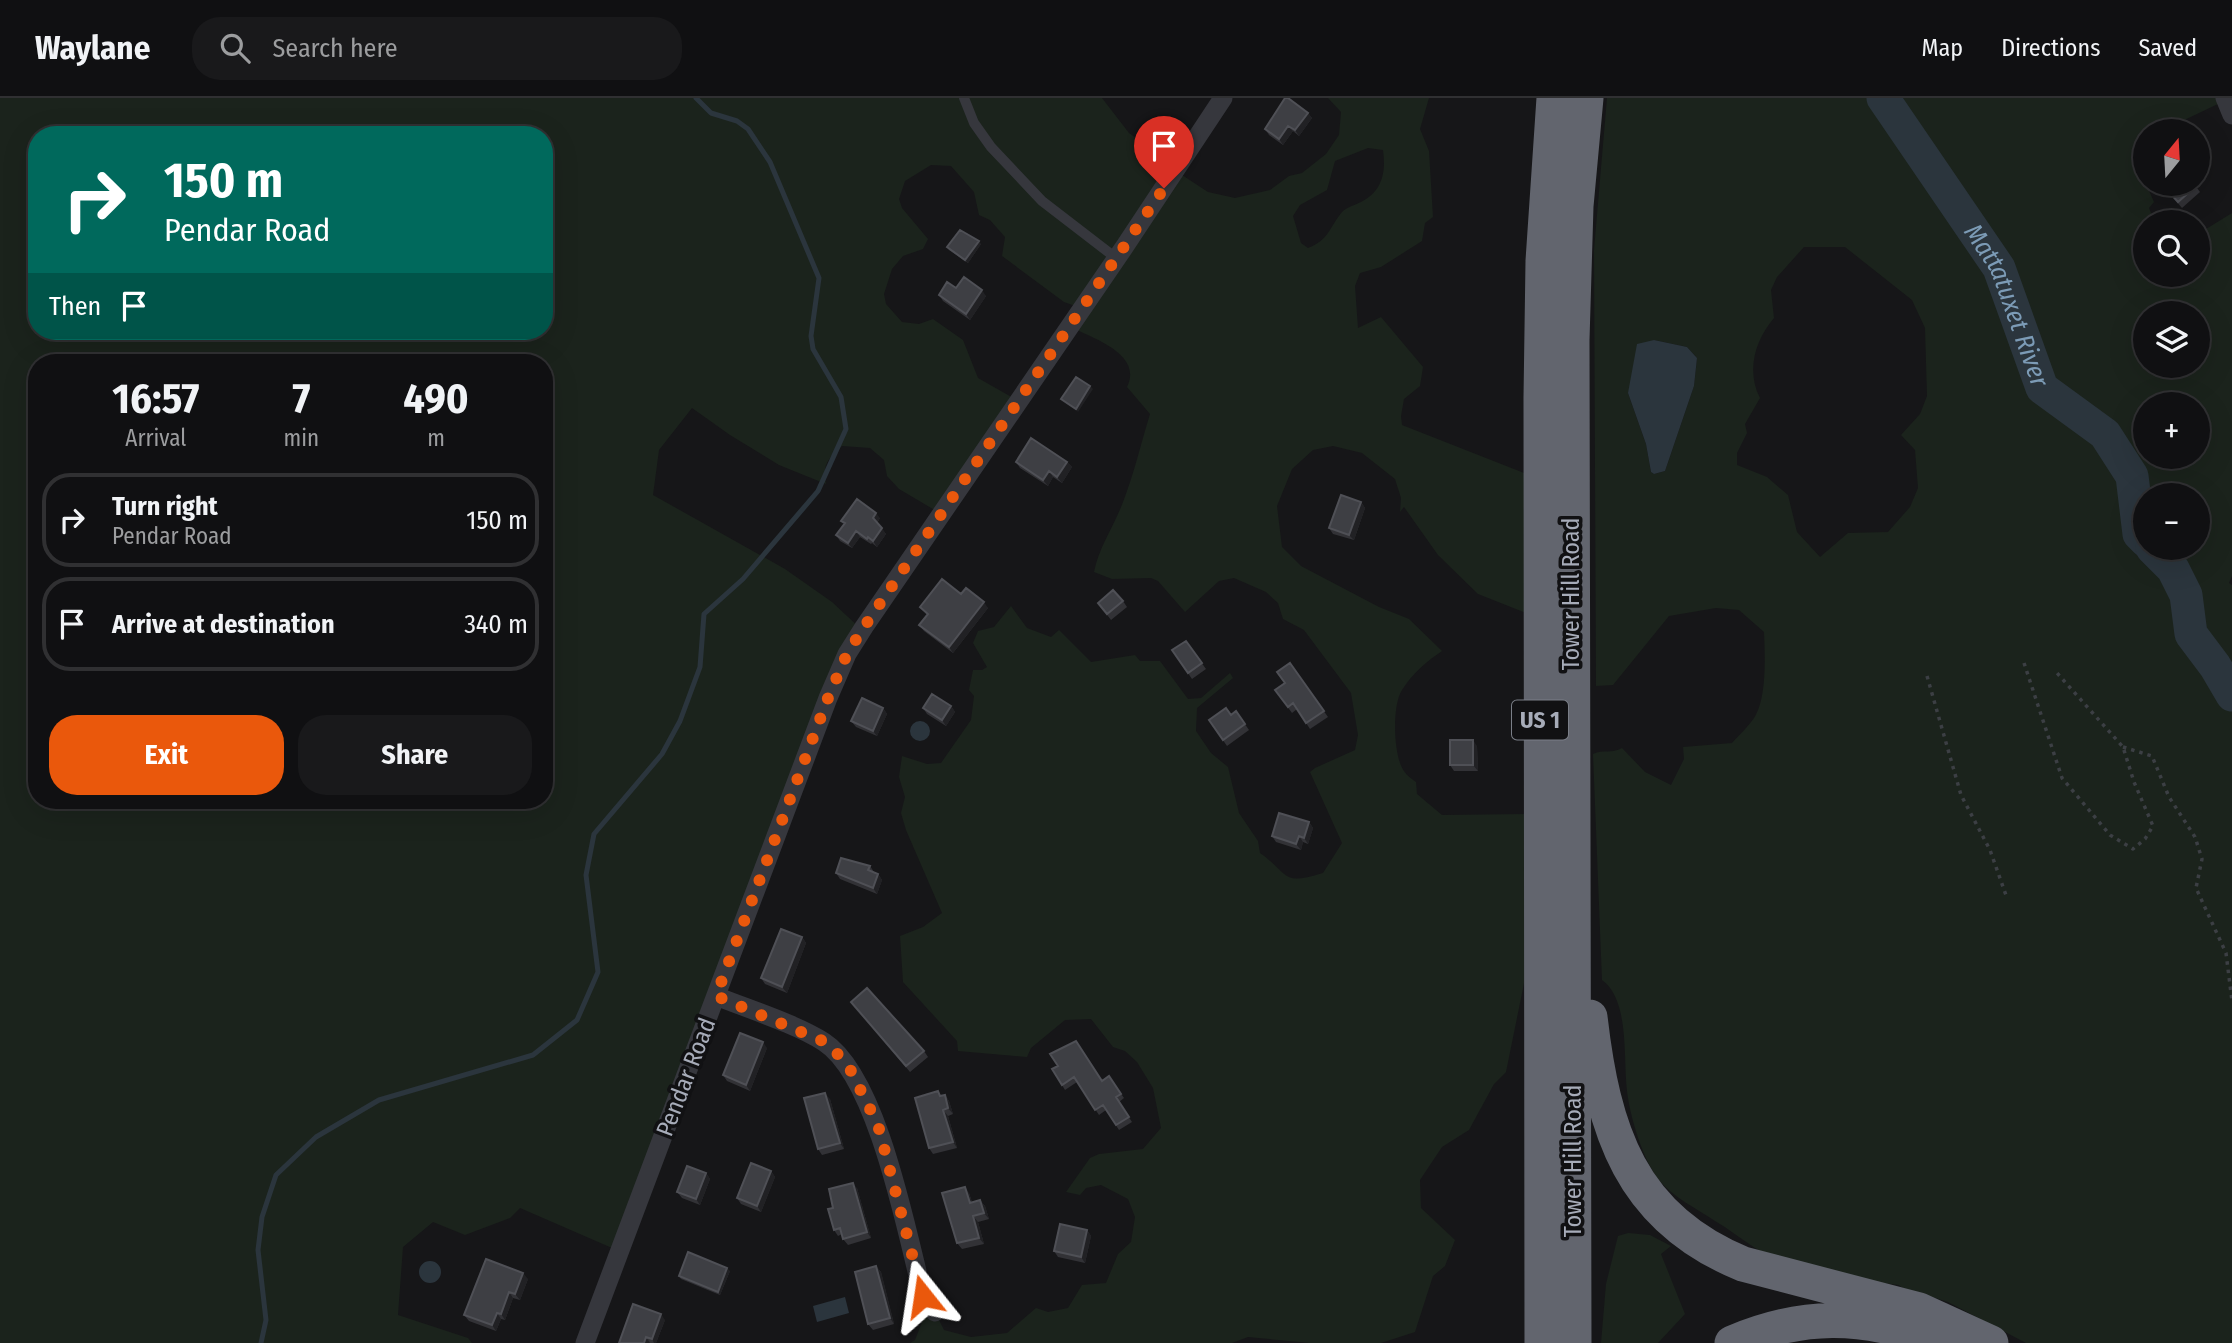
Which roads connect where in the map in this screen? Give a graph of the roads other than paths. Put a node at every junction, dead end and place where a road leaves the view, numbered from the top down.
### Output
1 (964, 98) edge
2 (1223, 98) edge
3 (1554, 98) edge
4 (1586, 98) edge
5 (2225, 98) edge
6 (2232, 115) edge
7 (1116, 258) junction
8 (1572, 837) junction
9 (716, 996) junction
10 (935, 1312) dead end
11 (585, 1343) edge
12 (1542, 1343) edge
13 (1574, 1343) edge
14 (1732, 1343) edge
15 (1938, 1343) edge
16 (1991, 1343) edge

1 - 7 lane
2 - 7 street, Pendar Road
3 - 12 highway, Tower Hill Road / US 1
4 - 8 highway, Tower Hill Road / US 1
5 - 6 street
7 - 9 street, Pendar Road
8 - 13 highway, Tower Hill Road / US 1
8 - 16 highway
9 - 10 street
9 - 11 street, Pendar Road
14 - 15 highway

